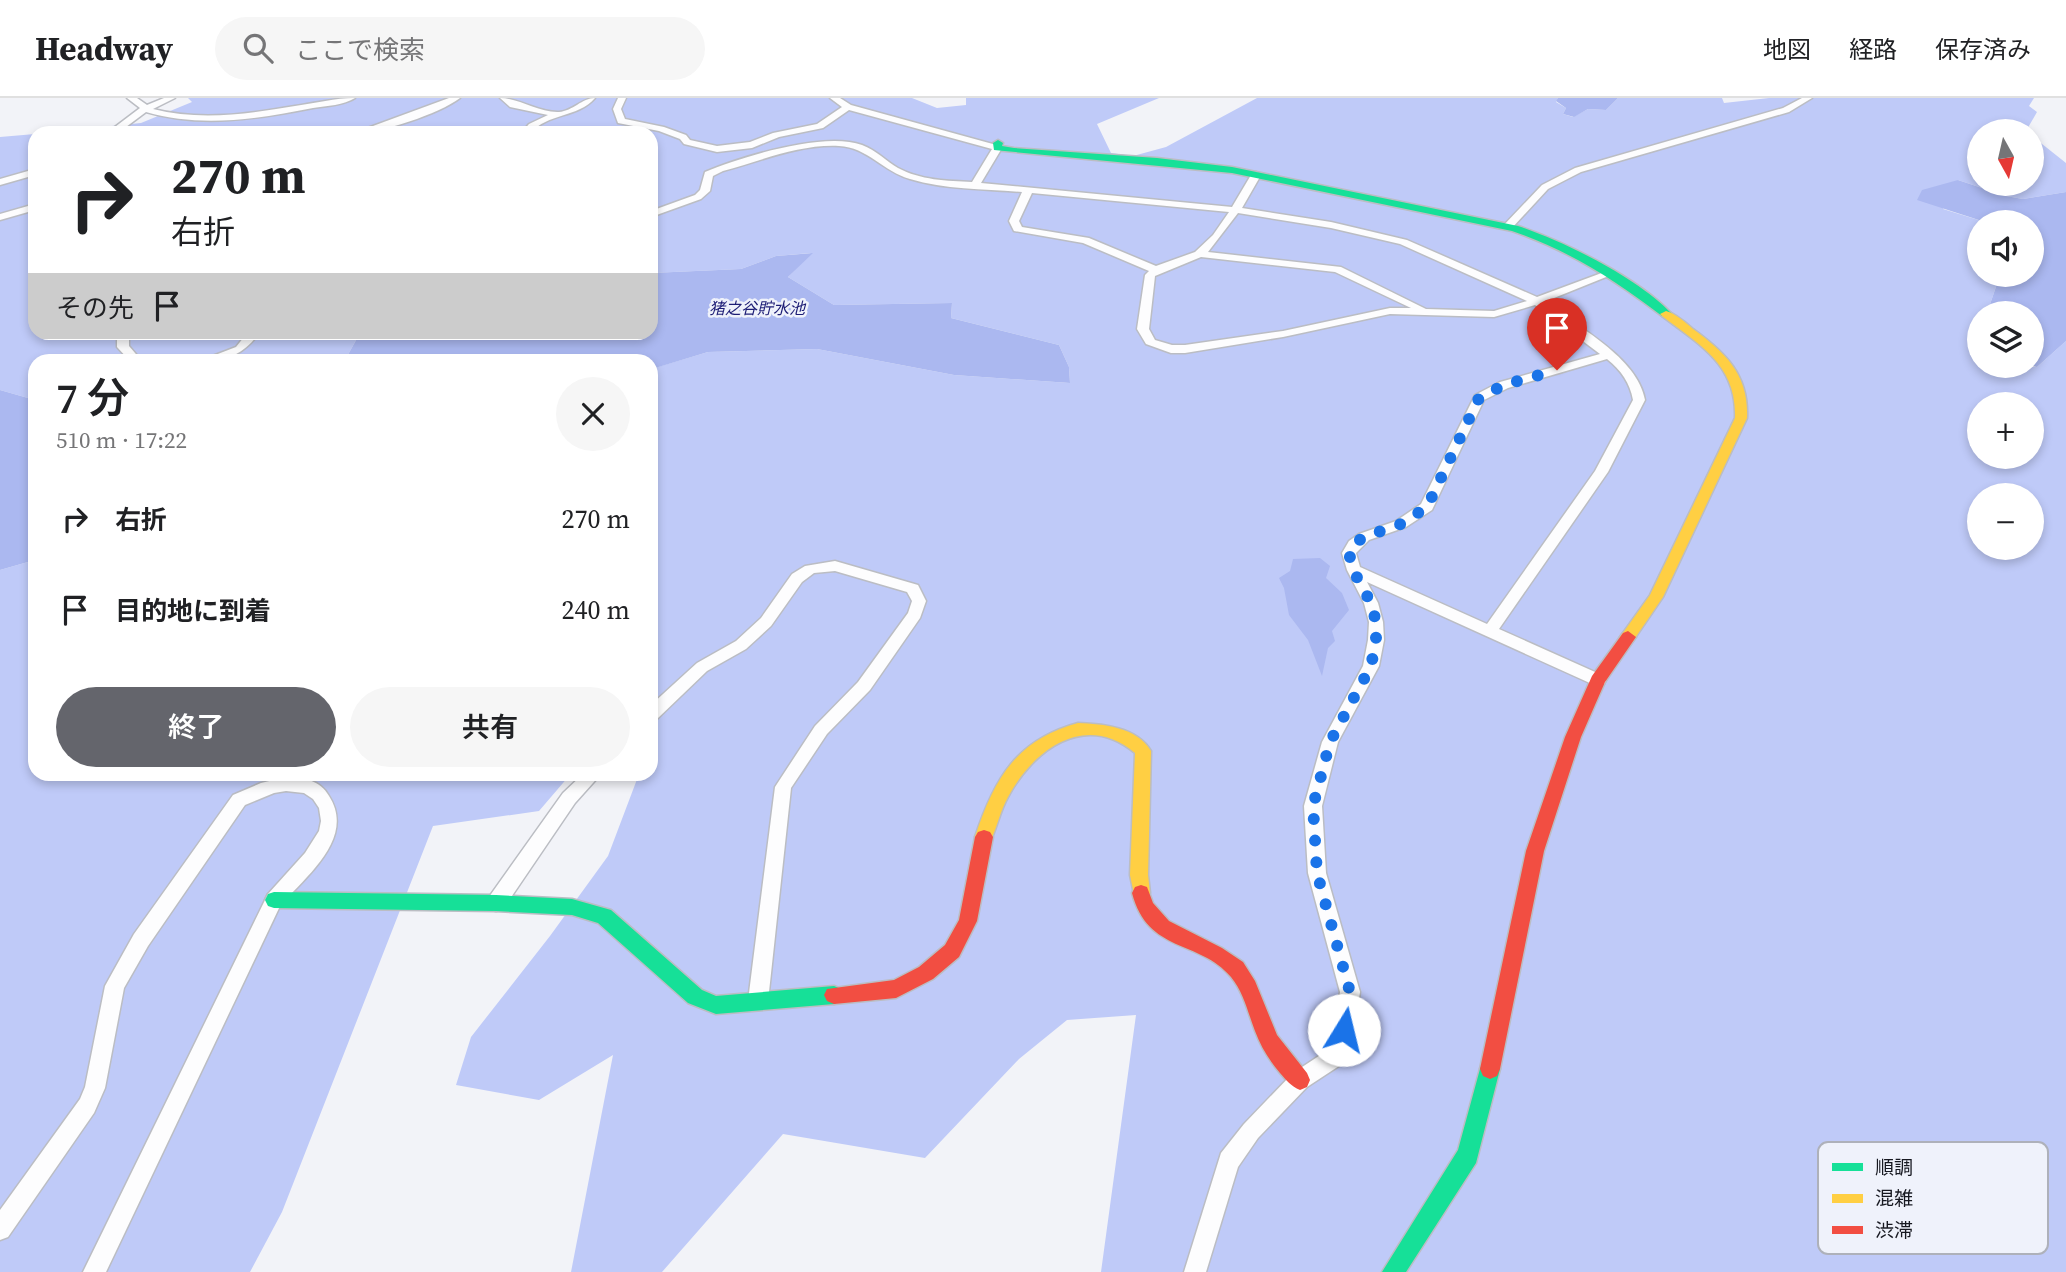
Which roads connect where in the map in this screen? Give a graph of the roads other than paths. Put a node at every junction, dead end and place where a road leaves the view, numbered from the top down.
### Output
1 (131, 98) edge
2 (172, 98) edge
3 (351, 98) edge
4 (456, 98) edge
5 (504, 98) edge
6 (591, 98) edge
7 (622, 98) edge
8 (834, 98) edge
9 (1808, 98) edge
10 (848, 107) junction
11 (143, 110) junction
12 (560, 115) junction
13 (121, 126) edge
14 (380, 126) edge
15 (533, 126) edge
16 (647, 126) edge
17 (658, 128) edge
18 (998, 146) junction
19 (28, 174) edge
20 (1256, 174) junction
21 (0, 182) edge
22 (975, 185) junction
23 (1028, 189) junction
24 (28, 209) edge
25 (1235, 210) junction
26 (658, 211) edge
27 (0, 217) edge
28 (1507, 228) junction
29 (1200, 254) junction
30 (1156, 270) junction
31 (1611, 273) junction
32 (1536, 301) junction
33 (1426, 311) junction
34 (248, 340) edge
35 (228, 354) edge
36 (1610, 355) junction
37 (1353, 570) junction
38 (1489, 632) junction
39 (1598, 680) junction
40 (658, 708) edge
41 (586, 781) edge
42 (274, 900) junction
43 (496, 903) junction
44 (758, 1001) junction
45 (1300, 1080) junction
46 (0, 1229) edge
47 (94, 1272) edge
48 (1195, 1272) edge
49 (1393, 1272) edge

1 - 11 street
2 - 11 street
3 - 11 street
4 - 14 street
5 - 12 street
6 - 12 street
7 - 16 street
8 - 10 street
9 - 28 street
10 - 17 street
10 - 18 street
11 - 13 street
12 - 15 street
18 - 20 street
18 - 22 street
19 - 21 street
20 - 25 street
20 - 28 street
22 - 23 street
22 - 26 street
23 - 25 street
23 - 30 street
24 - 27 street
25 - 29 street
25 - 32 street
28 - 31 street
29 - 30 street
29 - 33 street
30 - 33 street
31 - 32 street
31 - 39 street
32 - 33 street
32 - 36 street
34 - 35 street
36 - 37 street
36 - 38 street
37 - 38 street
37 - 45 street
38 - 39 street
39 - 49 street
40 - 44 street
41 - 43 street
42 - 43 street
42 - 46 street
42 - 47 street
43 - 44 street
44 - 45 street
45 - 48 street

